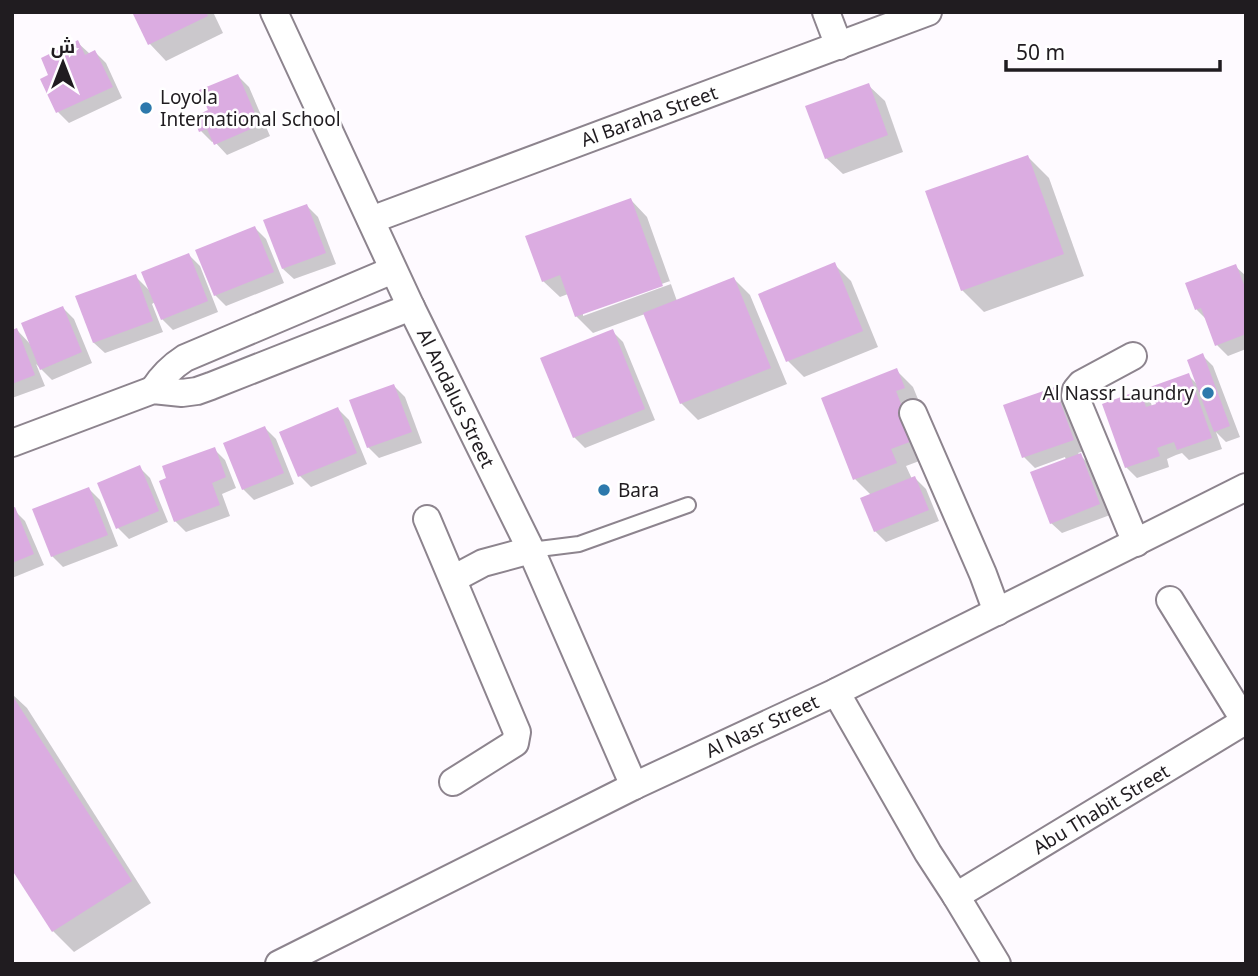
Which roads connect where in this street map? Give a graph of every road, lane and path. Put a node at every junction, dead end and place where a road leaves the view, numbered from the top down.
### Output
1 (274, 12) edge
2 (826, 12) edge
3 (928, 12) edge
4 (839, 46) junction
5 (371, 220) junction
6 (393, 270) junction
7 (411, 307) junction
8 (278, 319) junction
9 (293, 354) junction
10 (1133, 356) dead end
11 (153, 390) junction
12 (913, 413) dead end
13 (12, 443) edge
14 (1246, 487) edge
15 (688, 505) dead end
16 (427, 519) dead end
17 (1136, 543) junction
18 (530, 550) junction
19 (453, 579) junction
20 (1170, 600) dead end
21 (997, 612) junction
22 (836, 692) junction
23 (1245, 722) edge
24 (453, 782) dead end
25 (634, 786) junction
26 (957, 896) junction
27 (279, 964) edge
28 (997, 964) edge

1 - 5 street, Al Andalus Street
2 - 4 street
3 - 4 street, Al Baraha Street
4 - 5 street, Al Baraha Street
5 - 6 street, Al Andalus Street
6 - 7 street, Al Andalus Street
6 - 8 street
7 - 9 street
7 - 18 street, Al Andalus Street
8 - 9 street
8 - 11 street
9 - 11 street
10 - 17 street
11 - 13 street
12 - 21 street
14 - 17 street, Al Nasr Street
15 - 18 lane
16 - 19 street
17 - 21 street, Al Nasr Street
18 - 19 street
18 - 25 street, Al Andalus Street
19 - 24 street
20 - 23 street
21 - 22 street, Al Nasr Street
22 - 25 street, Al Nasr Street
22 - 26 street
23 - 26 street, Abu Thabit Street
25 - 27 street, Al Nasr Street
26 - 28 street

